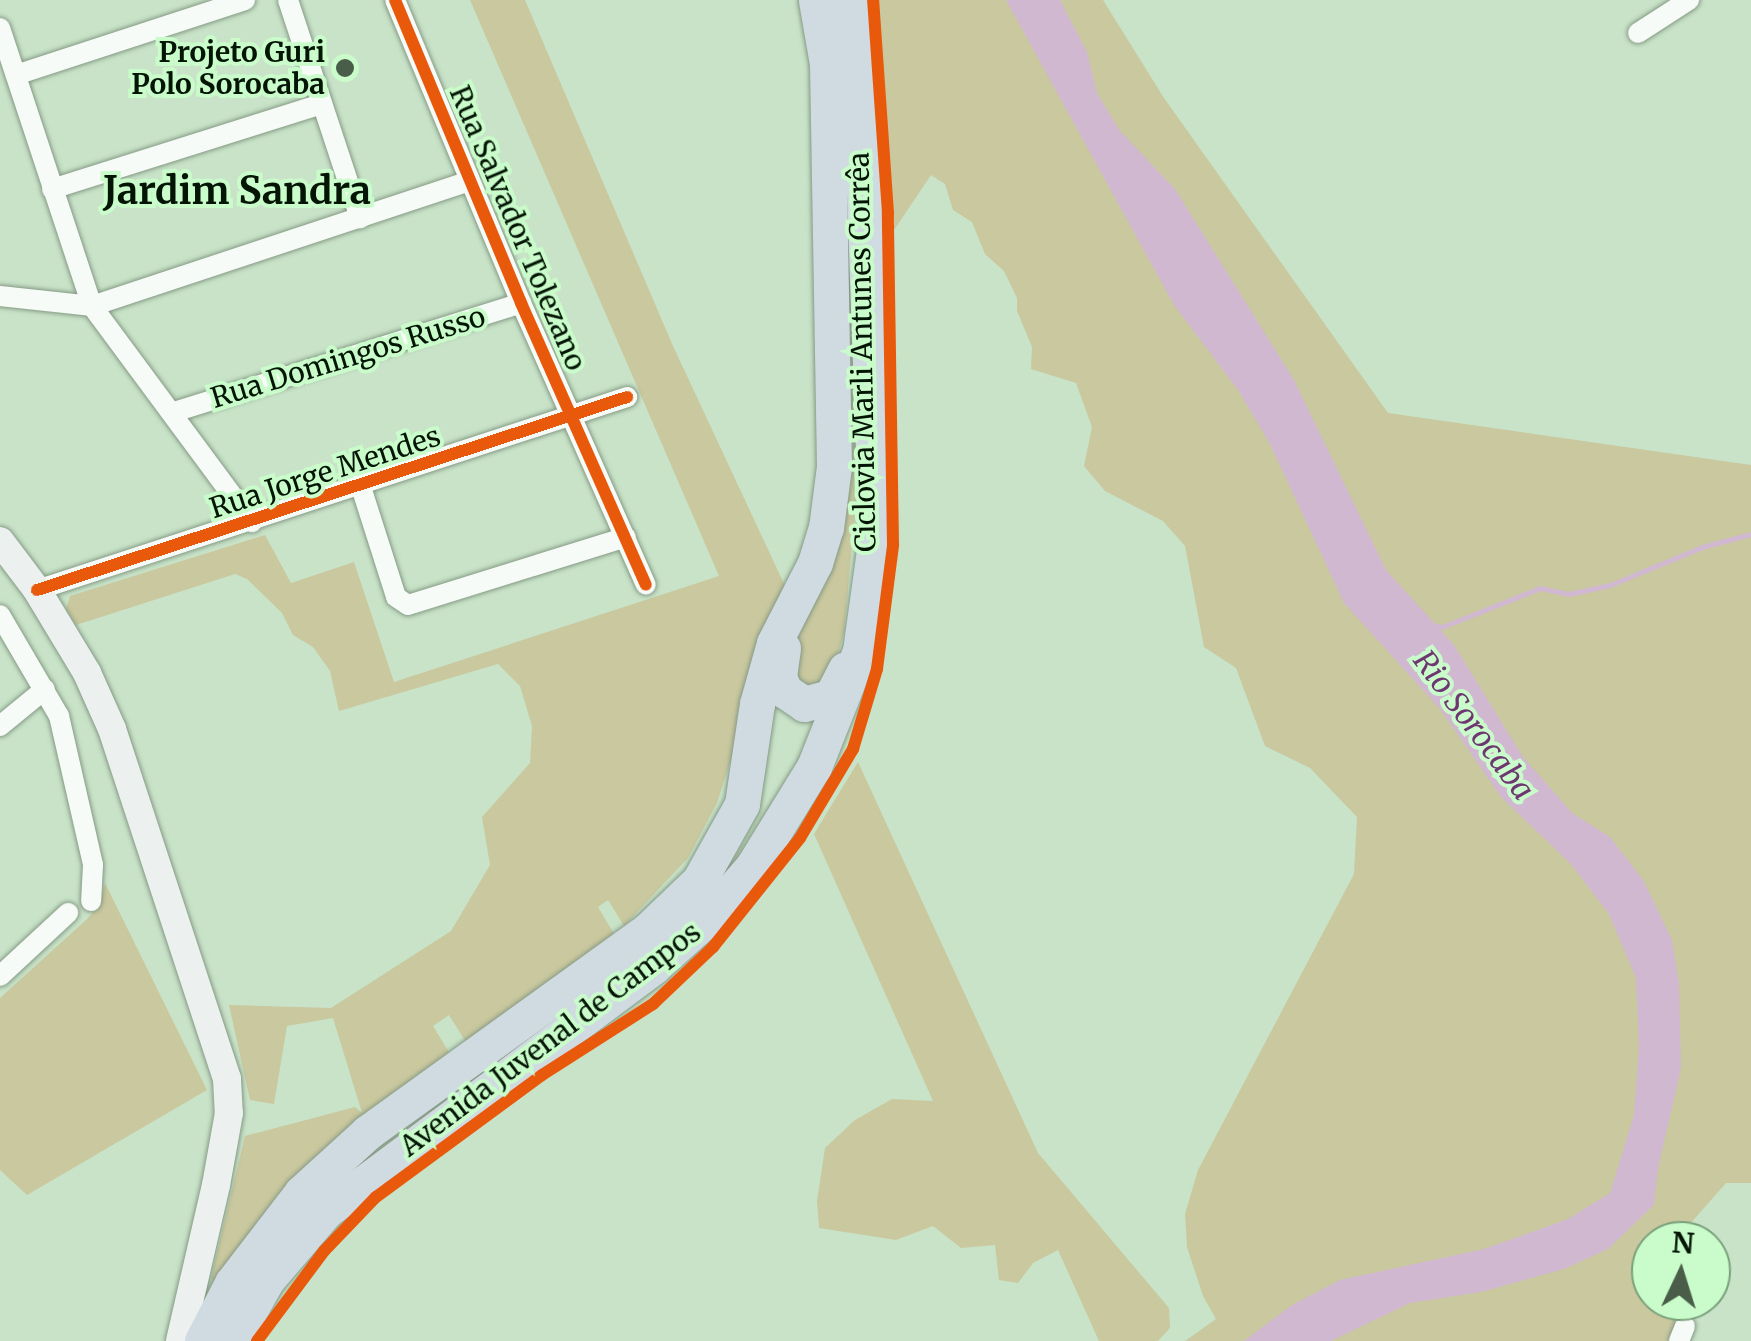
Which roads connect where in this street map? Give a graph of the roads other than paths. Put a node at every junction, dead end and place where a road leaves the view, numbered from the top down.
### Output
1 (245, 0) edge
2 (288, 0) edge
3 (395, 0) edge
4 (816, 0) edge
5 (850, 0) edge
6 (1690, 0) edge
7 (0, 28) edge
8 (1638, 33) dead end
9 (16, 74) junction
10 (322, 104) junction
11 (468, 180) junction
12 (52, 189) junction
13 (360, 218) junction
14 (0, 296) edge
15 (521, 303) junction
16 (92, 306) junction
17 (626, 396) dead end
18 (174, 412) junction
19 (572, 418) junction
20 (361, 487) junction
21 (252, 522) junction
22 (626, 537) junction
23 (0, 542) edge
24 (815, 563) junction
25 (871, 572) junction
26 (646, 584) dead end
27 (37, 590) junction
28 (0, 615) edge
29 (45, 690) junction
30 (0, 726) edge
31 (92, 901) dead end
32 (68, 913) dead end
33 (0, 976) edge
34 (180, 1341) edge
35 (202, 1341) edge
36 (234, 1341) edge

1 - 9 street
2 - 10 street
3 - 11 street, Rua Salvador Tolezano
4 - 24 highway, Avenida Juvenal de Campos
5 - 25 highway, Avenida Juvenal de Campos
6 - 8 street
7 - 9 street
9 - 12 street
10 - 12 street
10 - 13 street
11 - 13 street
11 - 15 street, Rua Salvador Tolezano
12 - 16 street
13 - 16 street
14 - 16 street
15 - 18 street, Rua Domingos Russo
15 - 19 street, Rua Salvador Tolezano
16 - 18 street
17 - 19 street, Rua Jorge Mendes
18 - 21 street
19 - 20 street, Rua Jorge Mendes
19 - 22 street, Rua Salvador Tolezano
20 - 21 street, Rua Jorge Mendes
20 - 22 street
21 - 27 street, Rua Jorge Mendes
22 - 26 street, Rua Salvador Tolezano
23 - 27 main road
24 - 25 highway
24 - 35 highway, Avenida Juvenal de Campos
25 - 36 highway, Avenida Juvenal de Campos
27 - 34 main road
28 - 29 street
29 - 30 street
29 - 31 street
32 - 33 street

